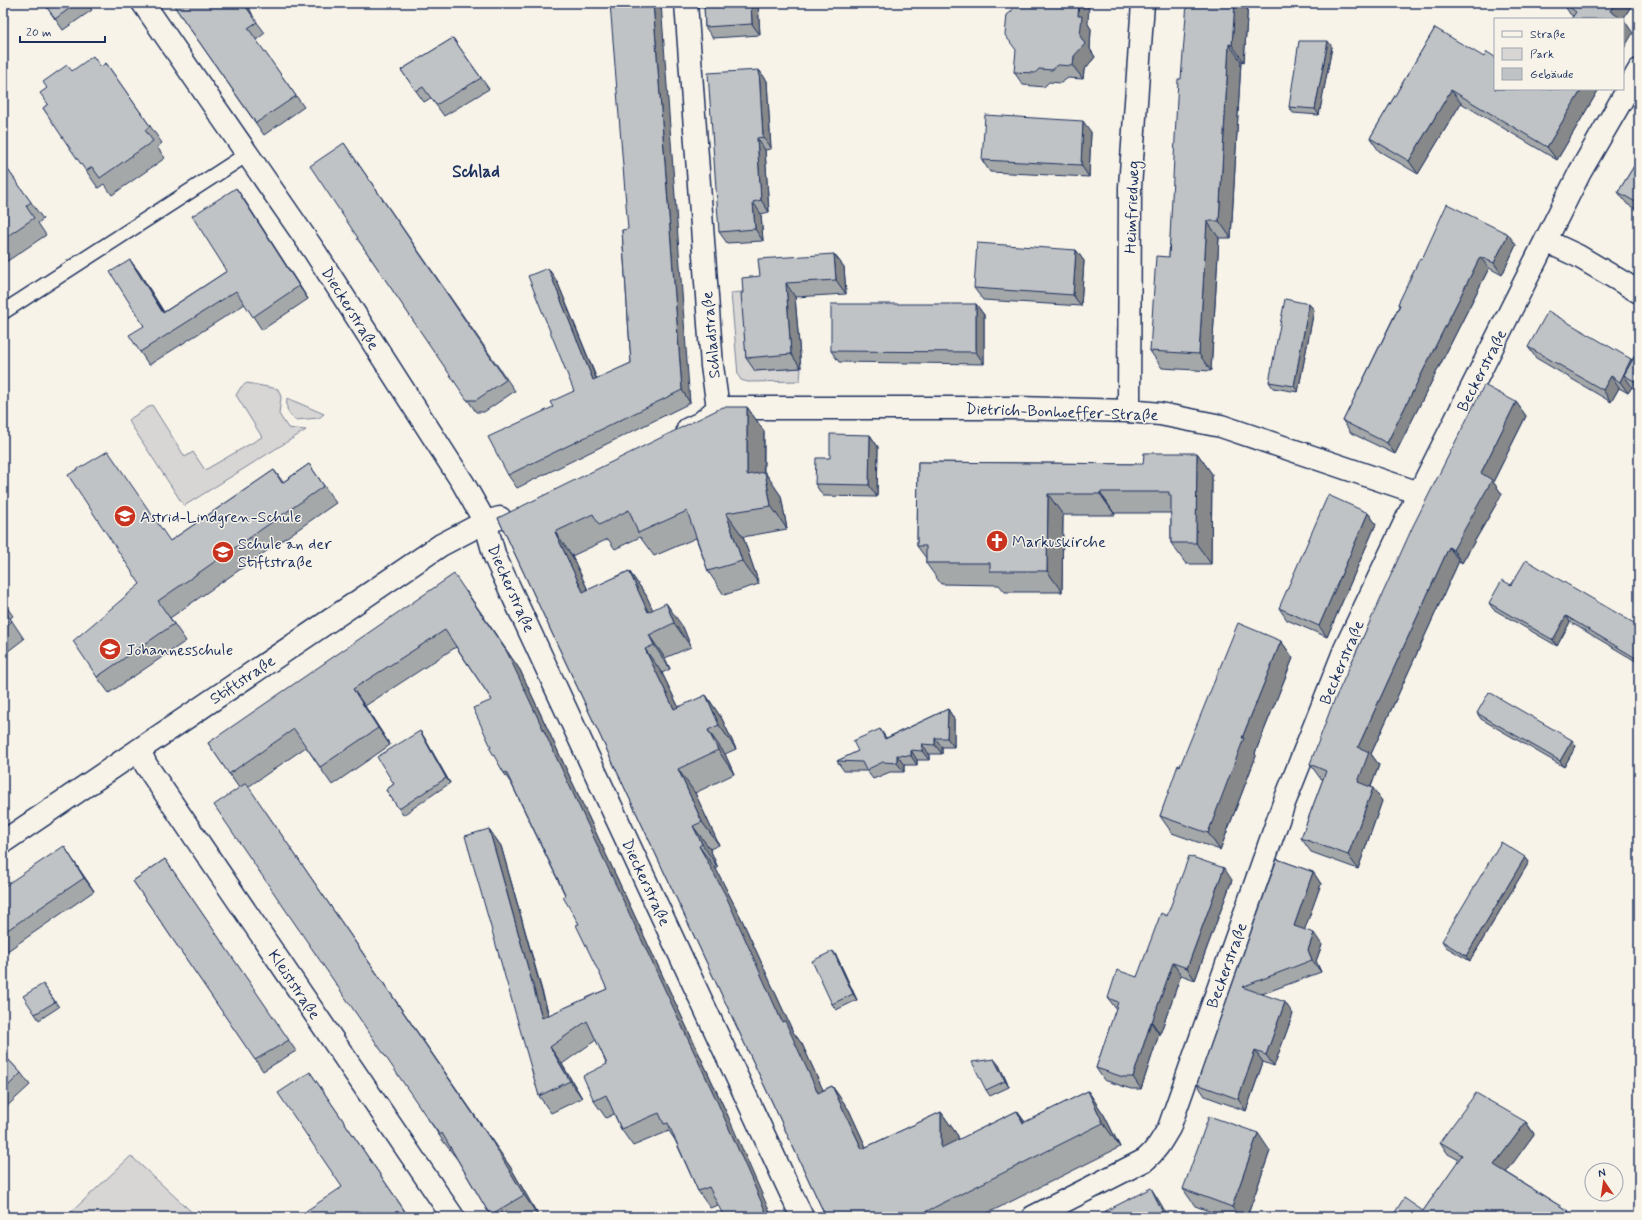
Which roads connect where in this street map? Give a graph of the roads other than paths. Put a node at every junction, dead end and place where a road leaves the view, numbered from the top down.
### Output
1 (143, 3) edge
2 (686, 3) edge
3 (1143, 3) edge
4 (1639, 70) edge
5 (249, 153) junction
6 (1546, 241) junction
7 (1639, 292) edge
8 (3, 312) edge
9 (718, 408) junction
10 (1129, 411) junction
11 (672, 437) edge
12 (1418, 493) junction
13 (516, 513) edge
14 (485, 522) junction
15 (139, 750) junction
16 (3, 842) edge
17 (453, 1217) edge
18 (802, 1217) edge
19 (1032, 1217) edge

1 - 5 street, Dieckerstraße
2 - 9 street, Schladstraße
3 - 10 street, Heimfriedweg
4 - 6 street, Beckerstraße
5 - 8 lane
5 - 14 street, Dieckerstraße
6 - 7 street
6 - 12 street, Beckerstraße
9 - 10 street, Dietrich-Bonhoeffer-Straße
9 - 11 street
10 - 12 street, Dietrich-Bonhoeffer-Straße
12 - 19 street, Beckerstraße
13 - 14 street
14 - 15 street, Stiftstraße
14 - 18 street, Dieckerstraße
15 - 16 street, Stiftstraße
15 - 17 street, Kleiststraße

